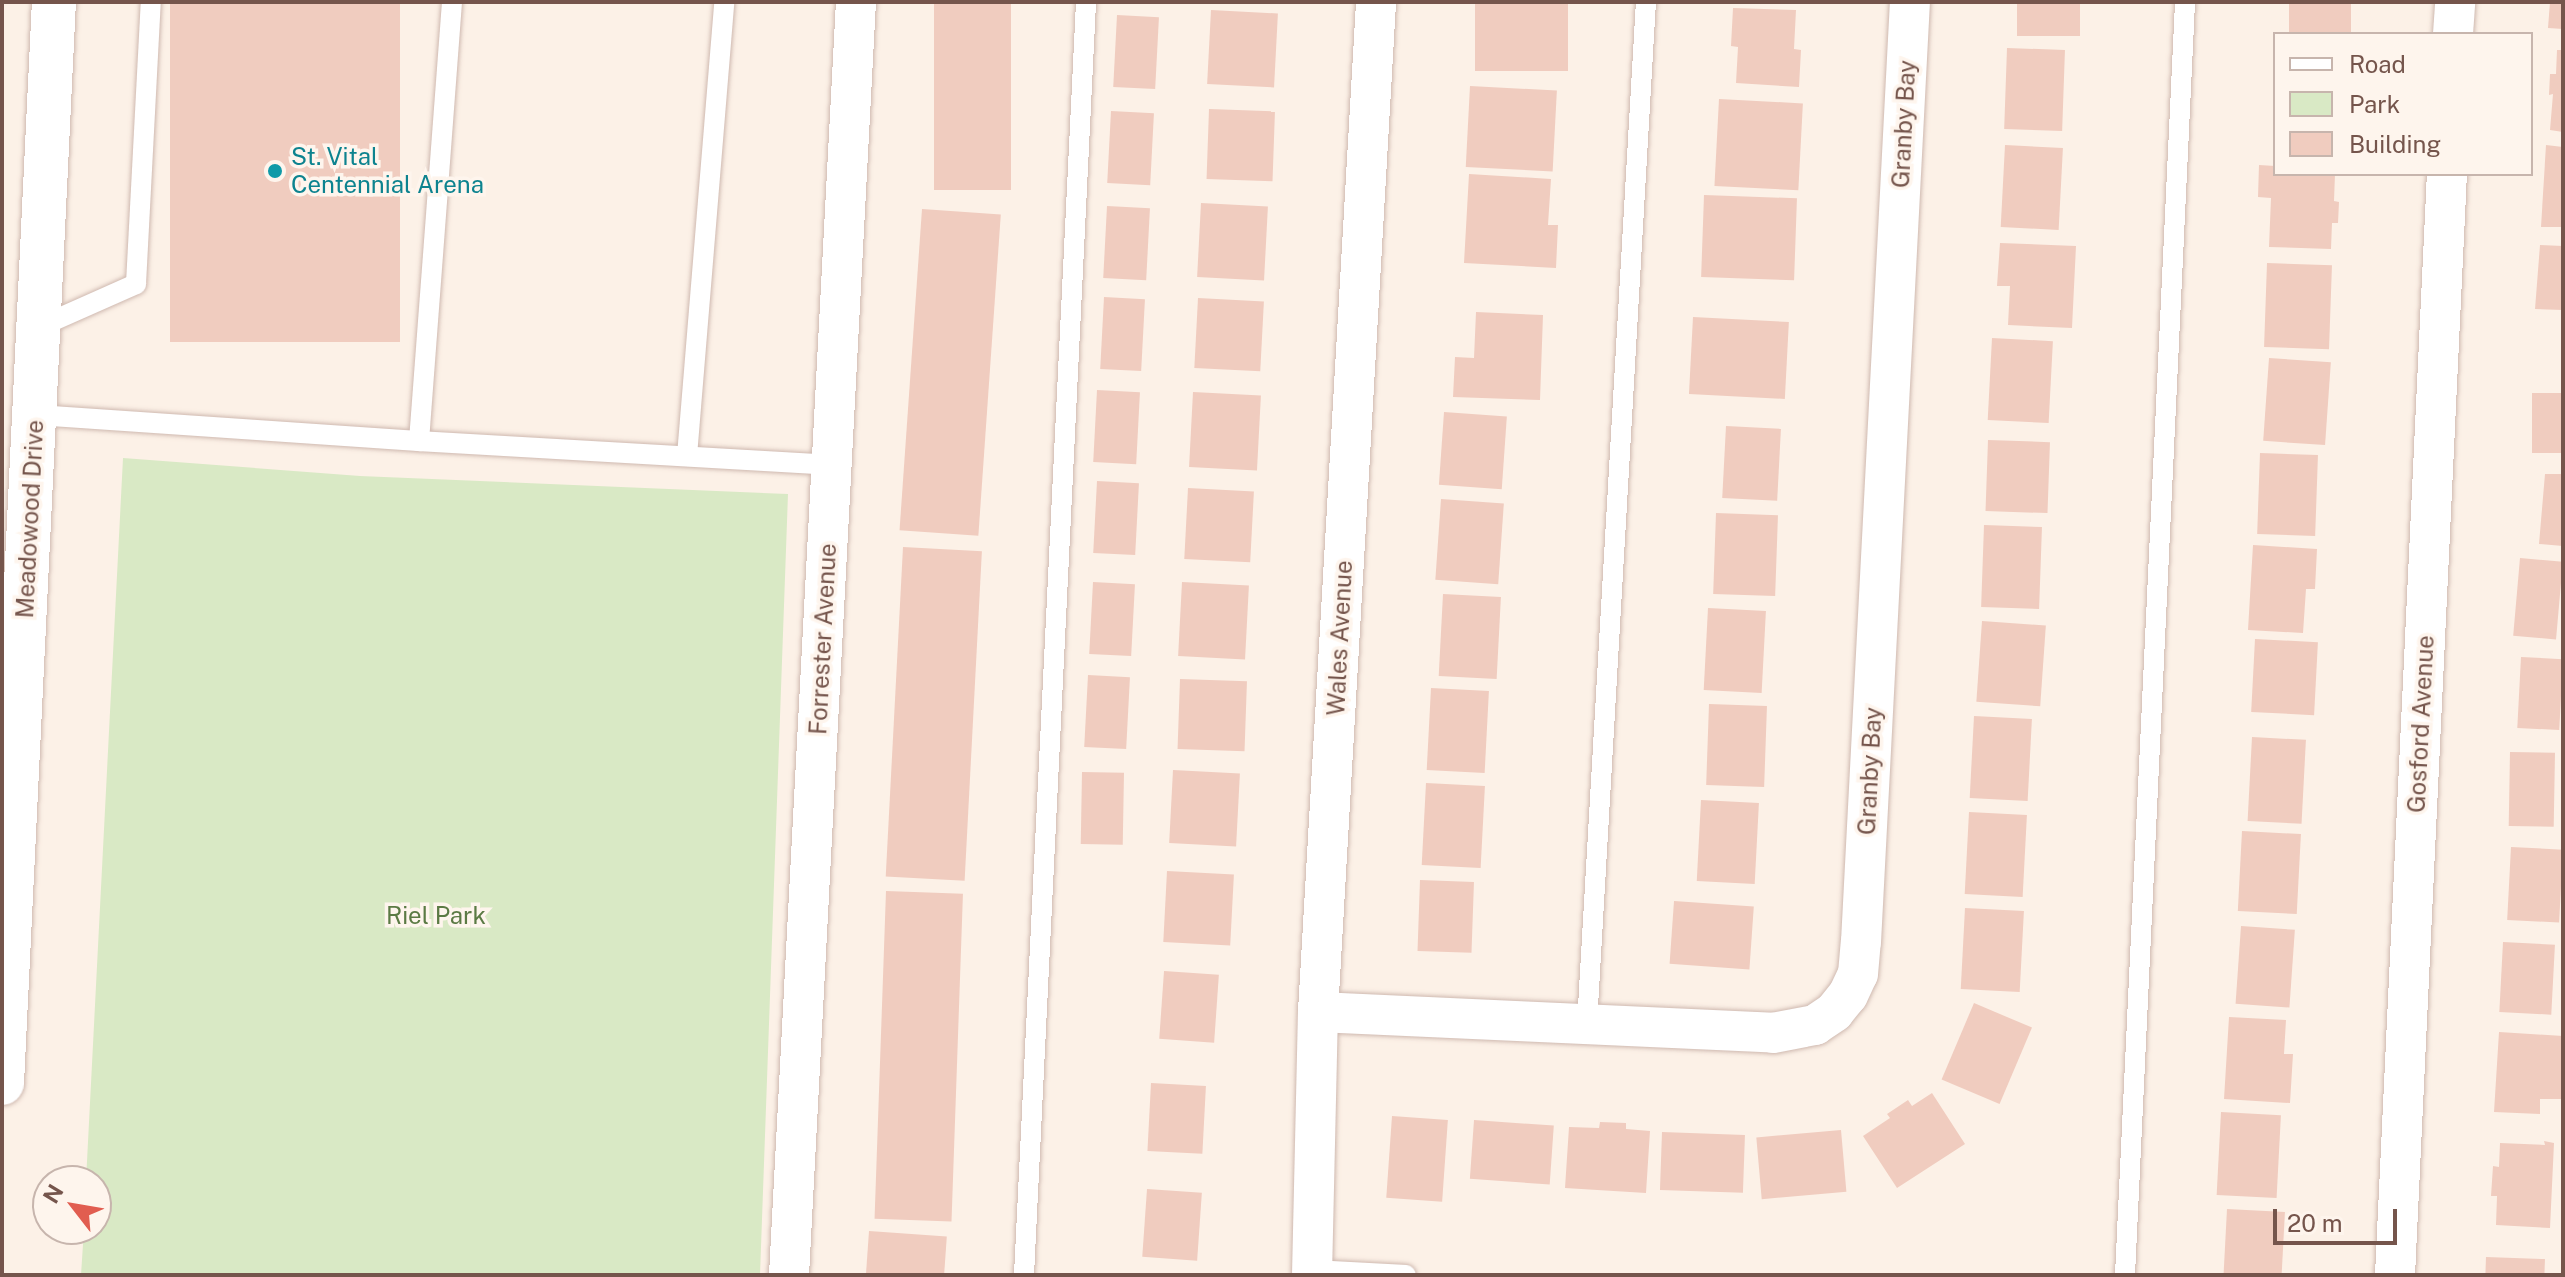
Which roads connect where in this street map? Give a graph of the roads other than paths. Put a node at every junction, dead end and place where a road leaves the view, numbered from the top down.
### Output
1 (54, 2) edge
2 (151, 2) edge
3 (452, 2) edge
4 (724, 2) edge
5 (856, 2) edge
6 (1086, 2) edge
7 (1376, 2) edge
8 (1646, 2) edge
9 (1910, 2) edge
10 (2185, 2) edge
11 (2455, 2) edge
12 (2453, 32) edge
13 (2447, 176) edge
14 (39, 327) junction
15 (36, 415) junction
16 (419, 441) junction
17 (687, 456) junction
18 (832, 465) junction
19 (1318, 1012) junction
20 (1587, 1024) junction
21 (2, 1083) edge
22 (1313, 1272) edge
23 (789, 1275) edge
24 (1024, 1275) edge
25 (1406, 1275) edge
26 (2125, 1275) edge
27 (2395, 1275) edge

1 - 14 street, Meadowood Drive
2 - 14 lane
3 - 16 lane
4 - 17 lane
5 - 18 street, Forrester Avenue
6 - 24 lane
7 - 19 street, Wales Avenue
8 - 20 lane
9 - 20 street, Granby Bay
10 - 26 lane
11 - 12 street
13 - 27 street, Gosford Avenue
14 - 15 street, Meadowood Drive
15 - 16 lane
15 - 21 street, Meadowood Drive
16 - 17 lane
17 - 18 lane
18 - 23 street, Forrester Avenue
19 - 20 street, Granby Bay
19 - 22 street, Wales Avenue
22 - 25 lane

